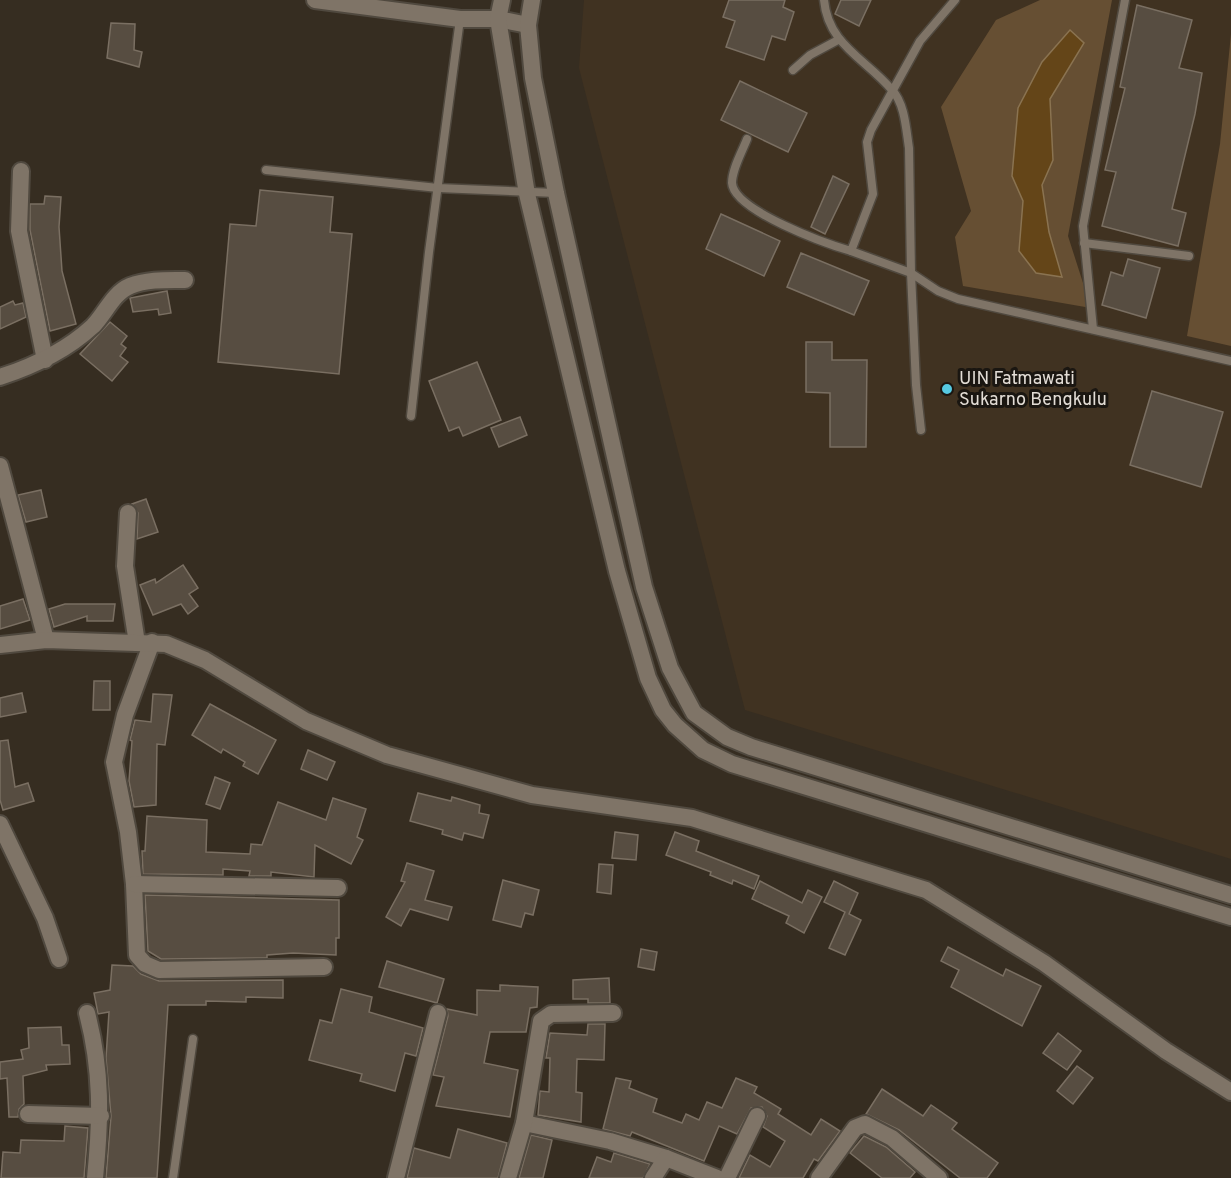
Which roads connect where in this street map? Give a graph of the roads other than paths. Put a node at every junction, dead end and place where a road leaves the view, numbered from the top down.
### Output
1 (315, 0) edge
2 (502, 0) edge
3 (532, 0) edge
4 (824, 0) edge
5 (955, 0) edge
6 (1125, 0) edge
7 (460, 20) junction
8 (498, 20) junction
9 (528, 25) junction
10 (838, 40) junction
11 (793, 70) dead end
12 (893, 90) junction
13 (747, 139) dead end
14 (266, 170) dead end
15 (21, 171) dead end
16 (438, 188) junction
17 (556, 193) junction
18 (527, 194) junction
19 (1084, 243) junction
20 (851, 251) junction
21 (1189, 256) dead end
22 (910, 273) junction
23 (185, 280) dead end
24 (1093, 329) junction
25 (45, 360) junction
26 (1231, 361) edge
27 (0, 377) edge
28 (411, 416) dead end
29 (921, 430) dead end
30 (0, 466) edge
31 (128, 513) dead end
32 (46, 640) junction
33 (145, 643) junction
34 (0, 645) edge
35 (0, 825) edge
36 (135, 884) junction
37 (338, 888) dead end
38 (1231, 895) edge
39 (1231, 917) edge
40 (59, 959) dead end
41 (324, 967) dead end
42 (87, 1013) dead end
43 (438, 1013) dead end
44 (613, 1013) dead end
45 (193, 1039) dead end
46 (1231, 1092) edge
47 (28, 1114) dead end
48 (101, 1116) junction
49 (757, 1116) dead end
50 (524, 1123) junction
51 (666, 1158) junction
52 (95, 1178) edge
53 (173, 1178) edge
54 (396, 1178) edge
55 (507, 1178) edge
56 (653, 1178) edge
57 (717, 1178) edge
58 (727, 1178) edge
59 (819, 1178) edge
60 (939, 1178) edge

1 - 7 street
2 - 8 street
3 - 9 street
4 - 10 lane
5 - 12 lane
6 - 19 lane
7 - 8 street
7 - 16 lane
8 - 9 street
8 - 18 street
9 - 17 street
10 - 11 lane
10 - 12 lane
12 - 20 lane
12 - 22 lane
13 - 20 lane
14 - 16 lane
15 - 25 street
16 - 18 lane
16 - 28 lane
17 - 18 lane
17 - 38 street
18 - 39 street
19 - 21 lane
19 - 24 lane
20 - 22 lane
22 - 24 lane
22 - 29 lane
23 - 25 street
24 - 26 lane
25 - 27 street
30 - 32 street
31 - 33 street
32 - 33 street
32 - 34 street
33 - 36 street
33 - 46 street
35 - 40 street
36 - 37 street
36 - 41 street
42 - 48 street
43 - 54 street
44 - 50 street
45 - 53 lane
47 - 48 street
48 - 52 street
49 - 58 street
50 - 51 street
50 - 55 street
51 - 56 street
51 - 57 street
59 - 60 street

